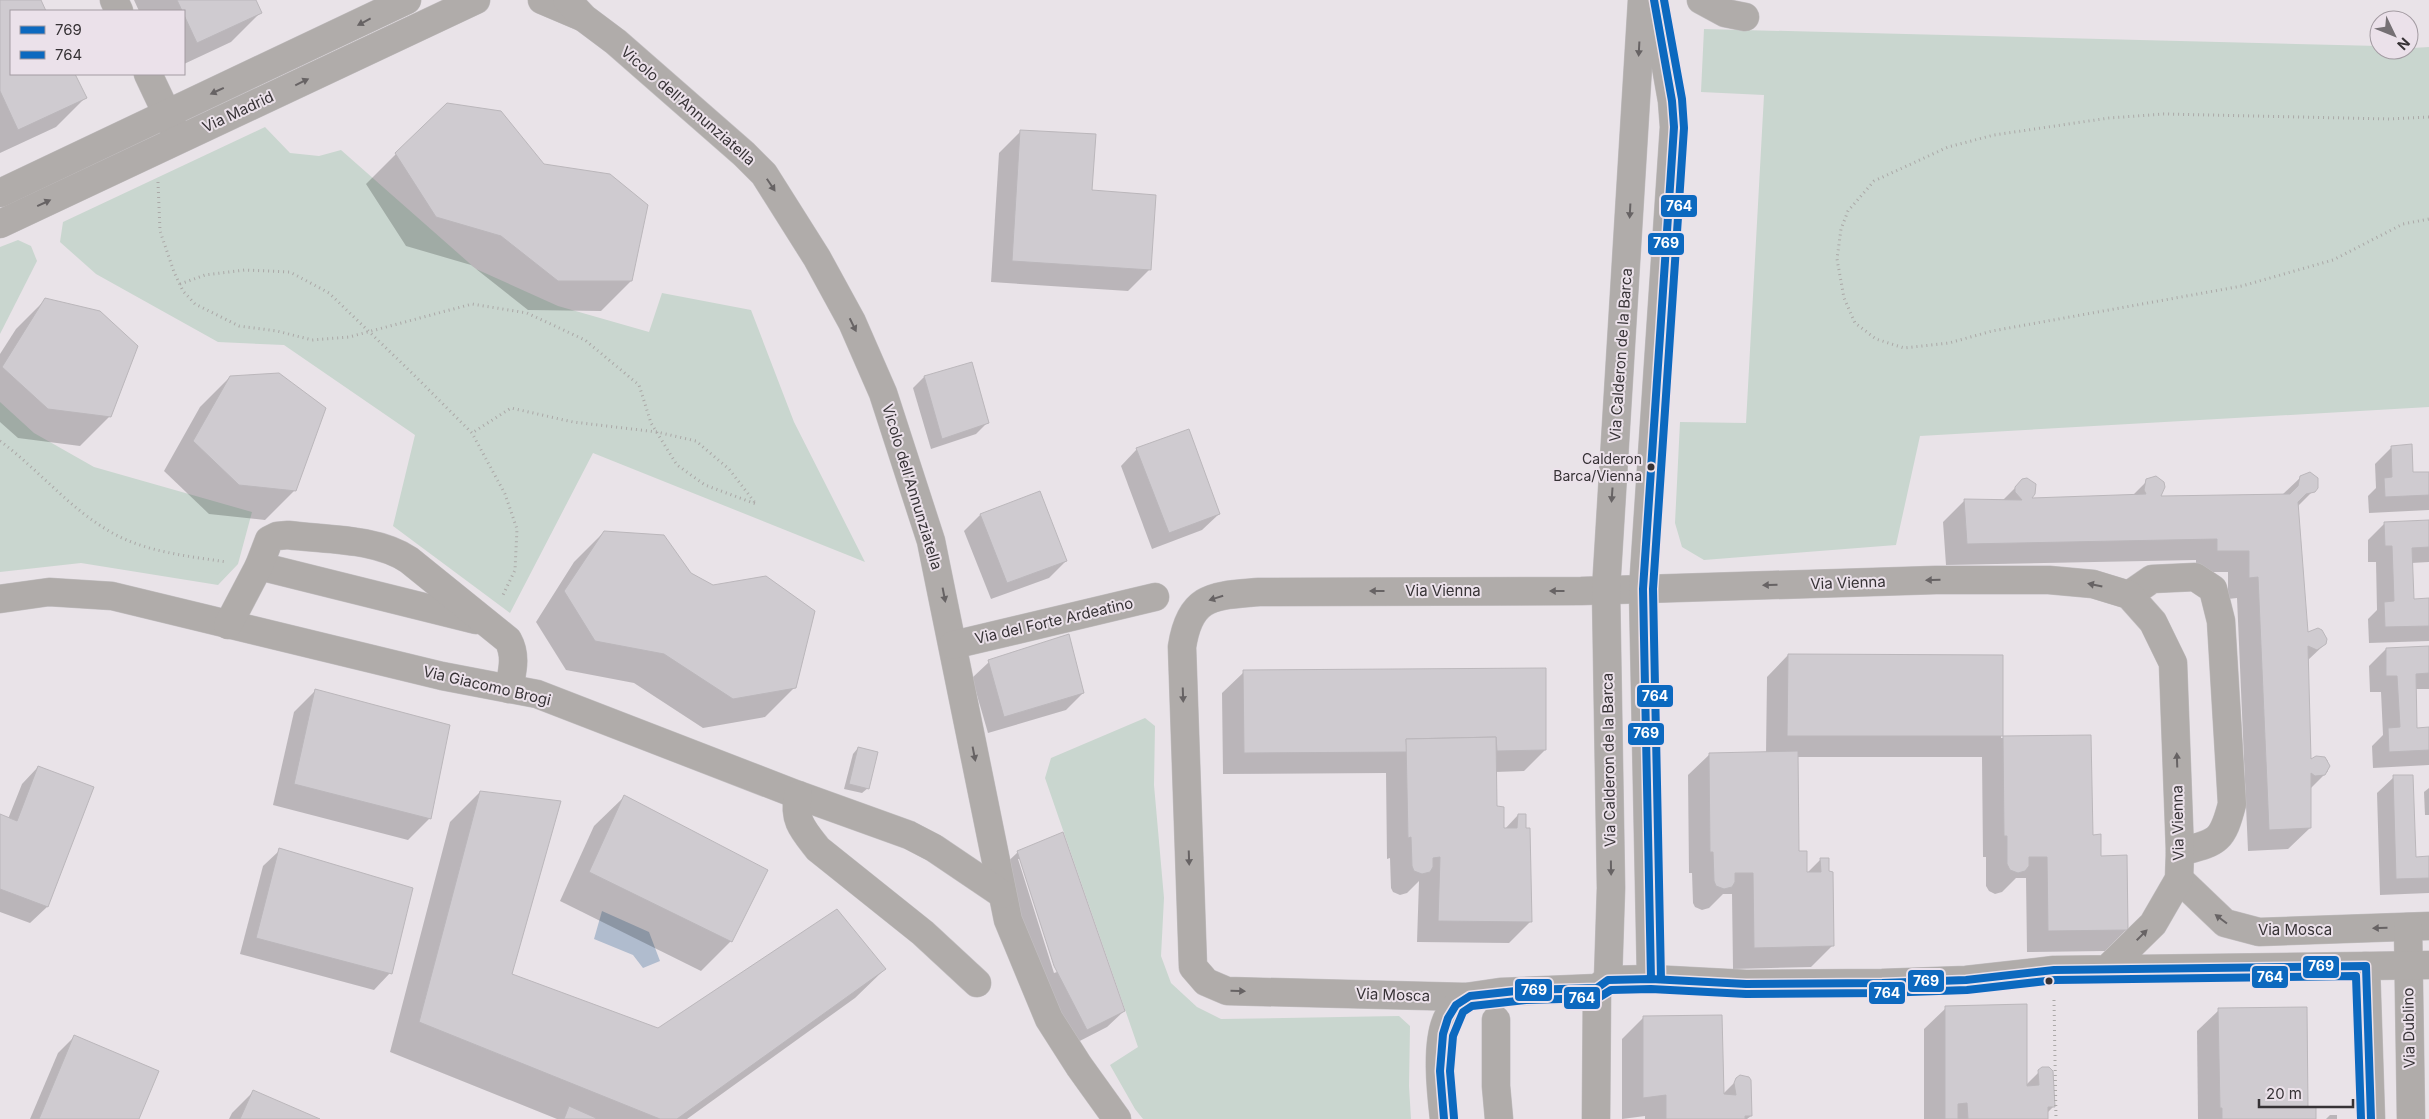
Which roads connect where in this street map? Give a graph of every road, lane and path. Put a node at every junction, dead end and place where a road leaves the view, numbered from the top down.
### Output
1 (476, 0) edge
2 (542, 0) edge
3 (1642, 0) edge
4 (1654, 0) edge
5 (1701, 0) edge
6 (396, 3) edge
7 (575, 9) edge
8 (1745, 17) dead end
9 (148, 75) edge
10 (247, 77) junction
11 (260, 103) junction
12 (167, 114) junction
13 (2429, 117) edge
14 (179, 139) junction
15 (154, 151) junction
16 (0, 193) edge
17 (2429, 219) edge
18 (0, 224) edge
19 (180, 284) junction
20 (370, 332) junction
21 (656, 432) junction
22 (472, 433) junction
23 (0, 441) edge
24 (260, 566) junction
25 (1643, 589) junction
26 (1606, 590) junction
27 (2129, 595) junction
28 (1155, 597) dead end
29 (0, 600) edge
30 (482, 621) junction
31 (228, 625) junction
32 (953, 645) junction
33 (1182, 647) joint
34 (509, 689) junction
35 (798, 795) junction
36 (2180, 852) junction
37 (2178, 879) junction
38 (1002, 894) junction
39 (2418, 926) edge
40 (2366, 966) junction
41 (2418, 966) edge
42 (2107, 969) junction
43 (2054, 970) junction
44 (1651, 979) junction
45 (977, 984) dead end
46 (1602, 984) junction
47 (1466, 997) junction
48 (1496, 1020) dead end
49 (1117, 1119) edge
50 (1444, 1119) edge
51 (1499, 1119) edge
52 (1596, 1119) edge
53 (2056, 1119) edge
54 (2371, 1119) edge
55 (2411, 1119) edge

11 -> 1 street, Via Madrid
2 - 7 street
3 -> 26 street, Via Calderon de la Barca
4 - 25 street
5 - 8 street
6 -> 10 street, Via Madrid
7 -> 32 street, Vicolo dell'Annunziatella
9 - 12 street
10 - 11 street
10 -> 12 street, Via Madrid
11 - 14 street, Via Madrid
12 - 14 street
12 - 16 street, Via Madrid
13 - 17 path
14 - 15 street, Via Madrid
18 -> 15 street, Via Madrid
15 - 19 path
19 - 20 path
19 - 20 path
20 - 21 path
20 - 22 path
21 - 21 path
21 - 22 path
22 - 30 path
23 - 24 path
24 - 30 street
24 - 30 street
24 - 31 street
25 - 26 street, Via Vienna
27 -> 25 street, Via Vienna
25 - 44 street
26 -> 33 street, Via Vienna
26 -> 46 street, Via Calderon de la Barca
36 -> 27 street, Via Vienna
27 - 36 street
28 - 32 street, Via del Forte Ardeatino
29 - 31 street, Via Giacomo Brogi
30 - 34 street
31 - 34 street, Via Giacomo Brogi
32 -> 38 street, Vicolo dell'Annunziatella
33 -> 47 street, Via Mosca
34 - 35 street, Via Giacomo Brogi
35 - 38 street, Via Giacomo Brogi
35 - 45 street
36 - 37 street, Via Vienna
39 -> 37 street, Via Mosca
42 -> 37 street, Via Vienna
38 - 49 street, Vicolo dell'Annunziatella
39 - 41 street, Via Dublino
40 - 41 street, Via Mosca
40 - 42 street, Via Mosca
40 - 54 street
41 - 55 street, Via Dublino
42 - 43 street, Via Mosca
43 - 44 street, Via Mosca
43 - 53 path
44 - 46 street, Via Mosca
46 - 47 street, Via Mosca
46 - 52 street, Via Calderon de la Barca
47 - 50 street
48 - 51 street

